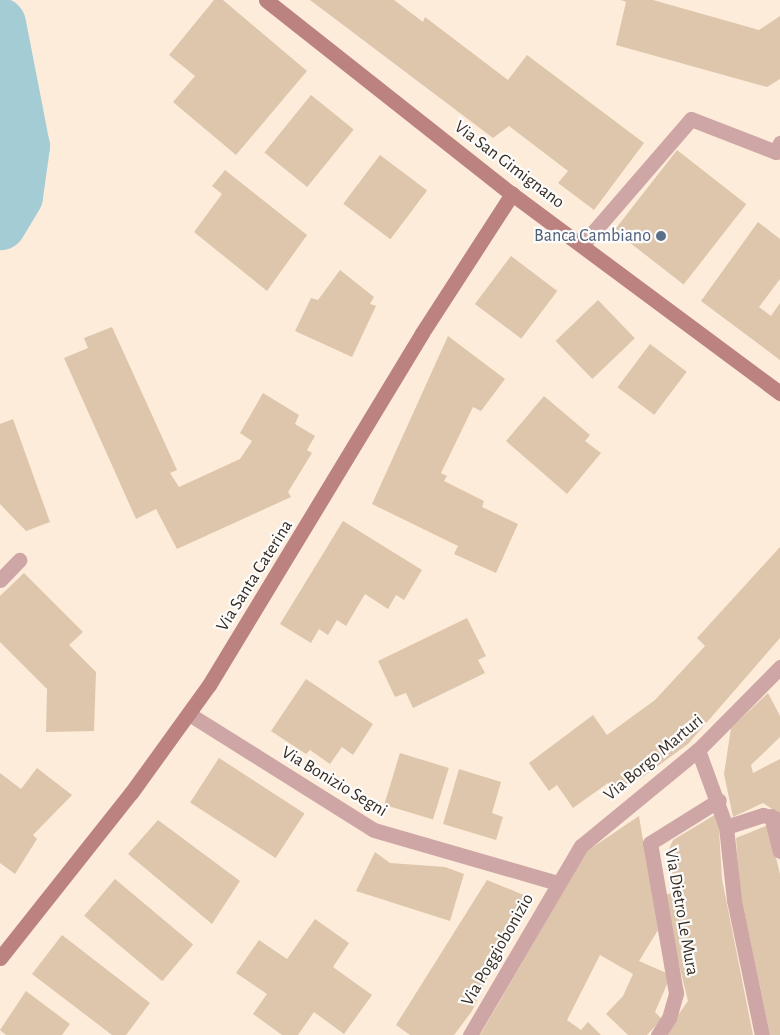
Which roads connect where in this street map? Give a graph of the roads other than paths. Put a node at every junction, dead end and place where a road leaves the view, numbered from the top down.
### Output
1 (266, 0) edge
2 (780, 143) edge
3 (512, 194) junction
4 (583, 244) junction
5 (780, 393) edge
6 (19, 560) dead end
7 (0, 580) edge
8 (780, 667) edge
9 (189, 714) junction
10 (698, 750) junction
11 (719, 800) junction
12 (775, 818) edge
13 (726, 827) junction
14 (780, 852) edge
15 (558, 883) junction
16 (0, 958) edge
17 (470, 1035) edge
18 (658, 1035) edge
19 (762, 1035) edge

1 - 3 main road, Via San Gimignano
2 - 4 street
3 - 4 main road, Via San Gimignano
3 - 9 main road, Via Santa Caterina
4 - 5 main road, Via San Gimignano
6 - 7 street
8 - 10 street, Via Borgo Marturi
9 - 15 street, Via Bonizio Segni
9 - 16 main road, Via Santa Caterina
10 - 11 street
10 - 15 street, Via Borgo Marturi
11 - 13 street
11 - 18 street, Via Dietro Le Mura
12 - 13 street
12 - 14 street
13 - 19 street
15 - 17 street, Via Poggiobonizio

